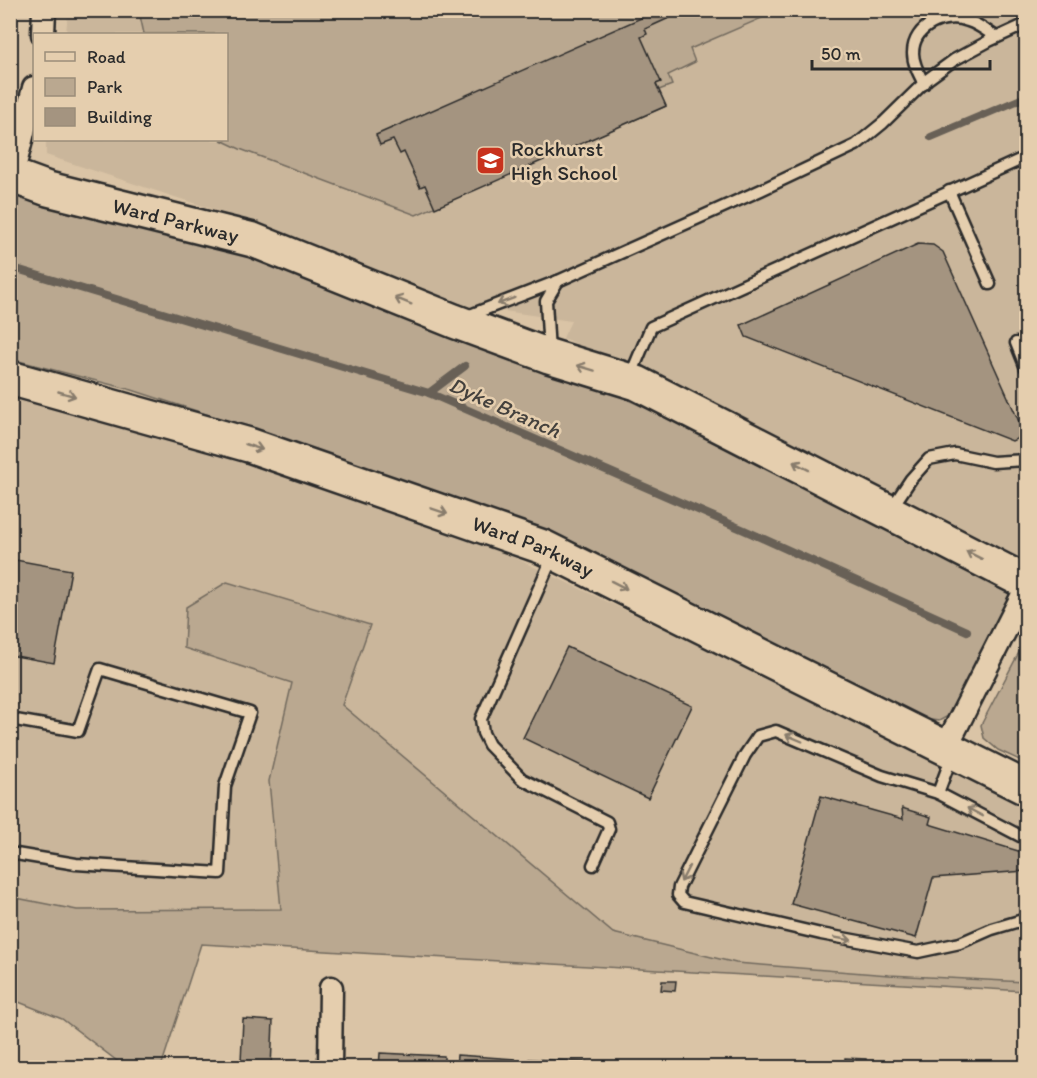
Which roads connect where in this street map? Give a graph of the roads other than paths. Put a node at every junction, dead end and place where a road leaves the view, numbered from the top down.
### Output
1 (44, 10) edge
2 (1026, 24) edge
3 (43, 33) edge
4 (996, 37) junction
5 (924, 84) junction
6 (33, 92) edge
7 (1026, 157) edge
8 (11, 176) edge
9 (949, 191) junction
10 (558, 281) junction
11 (990, 284) dead end
12 (454, 321) junction
13 (1016, 343) dead end
14 (549, 356) junction
15 (1026, 368) edge
16 (10, 378) edge
17 (628, 380) junction
18 (1026, 460) edge
19 (889, 511) junction
20 (554, 553) junction
21 (1026, 582) edge
22 (1026, 589) edge
23 (10, 719) edge
24 (949, 751) junction
25 (1026, 789) edge
26 (938, 793) junction
27 (1026, 839) edge
28 (10, 853) edge
29 (593, 865) dead end
30 (1026, 919) edge
31 (331, 988) dead end
32 (330, 1068) edge

1 - 3 street
2 - 4 lane
4 - 5 lane
4 - 5 lane
5 - 10 lane
6 - 8 street
7 - 9 lane
12 -> 8 main road, Ward Parkway
9 - 11 lane
9 - 17 lane
10 -> 12 lane
10 - 14 lane
12 - 14 main road, Ward Parkway
13 - 15 lane
17 -> 14 main road, Ward Parkway
16 -> 20 main road, Ward Parkway
19 -> 17 main road, Ward Parkway
18 - 19 lane
21 -> 19 main road, Ward Parkway
20 -> 24 main road, Ward Parkway
20 - 29 lane
22 - 24 street
23 - 28 lane
24 - 25 main road, Ward Parkway
24 - 26 lane
27 -> 26 lane
26 -> 30 lane
31 - 32 street

